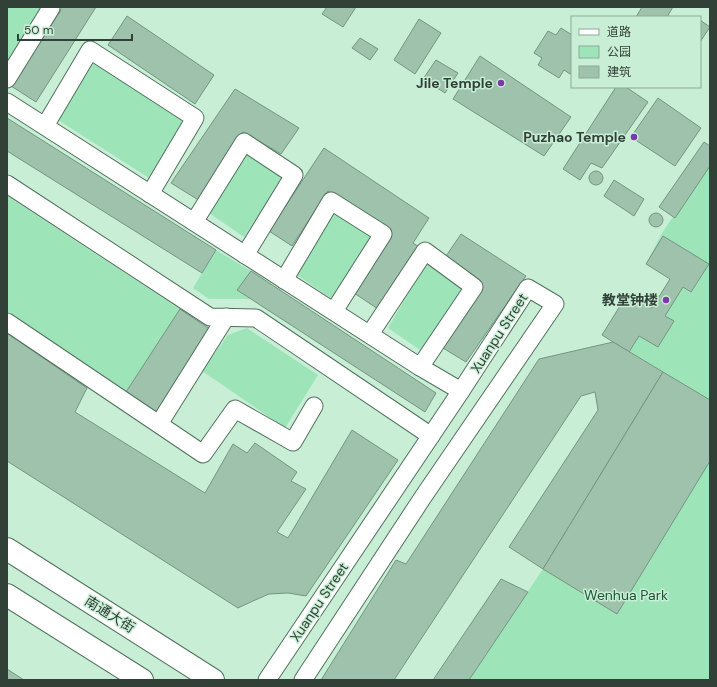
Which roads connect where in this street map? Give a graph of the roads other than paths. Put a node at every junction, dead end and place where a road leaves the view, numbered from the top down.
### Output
1 (49, 7) edge
2 (7, 79) edge
3 (7, 102) edge
4 (45, 126) junction
5 (7, 184) edge
6 (150, 194) junction
7 (194, 222) junction
8 (246, 255) junction
9 (284, 280) junction
10 (334, 311) junction
11 (226, 317) junction
12 (7, 322) edge
13 (370, 334) junction
14 (420, 366) junction
15 (461, 391) junction
16 (314, 406) dead end
17 (159, 424) junction
18 (430, 436) junction
19 (7, 549) edge
20 (8, 596) edge
21 (142, 680) edge
22 (213, 680) edge
23 (267, 680) edge
24 (303, 680) edge

1 - 2 street
3 - 4 street
4 - 6 street
4 - 6 street
5 - 11 street
6 - 7 street
7 - 8 street
7 - 8 street
8 - 9 street
9 - 10 street
9 - 10 street
10 - 13 street
11 - 17 street
11 - 18 street
12 - 17 street
13 - 14 street
13 - 14 street
14 - 15 street
15 - 18 street, Xuanpu Street
15 - 24 street, Xuanpu Street
16 - 17 street
18 - 23 street, Xuanpu Street
19 - 22 highway, 南通大街
20 - 21 highway

